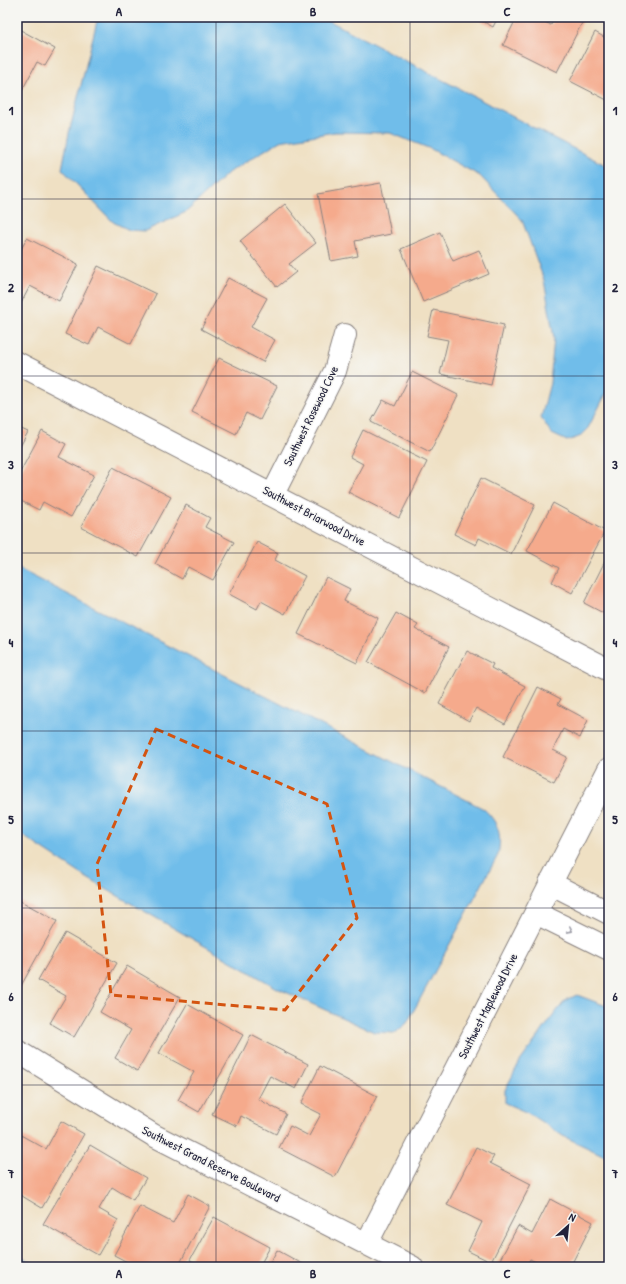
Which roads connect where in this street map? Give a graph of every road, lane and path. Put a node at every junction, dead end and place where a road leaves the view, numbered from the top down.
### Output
1 (345, 335) dead end
2 (17, 363) edge
3 (273, 494) junction
4 (609, 670) edge
5 (609, 769) edge
6 (550, 884) junction
7 (536, 913) junction
8 (609, 913) edge
9 (609, 949) edge
10 (17, 1051) edge
11 (366, 1243) junction
12 (412, 1267) edge

1 - 3 street, Southwest Rosewood Cove
2 - 3 street, Southwest Briarwood Drive
3 - 4 street, Southwest Briarwood Drive
5 - 6 street, Southwest Maplewood Drive
6 - 7 street, Southwest Maplewood Drive
6 - 8 street
7 -> 9 street
7 - 11 street, Southwest Maplewood Drive
10 - 11 street, Southwest Grand Reserve Boulevard
11 - 12 street, Southwest Grand Reserve Boulevard

